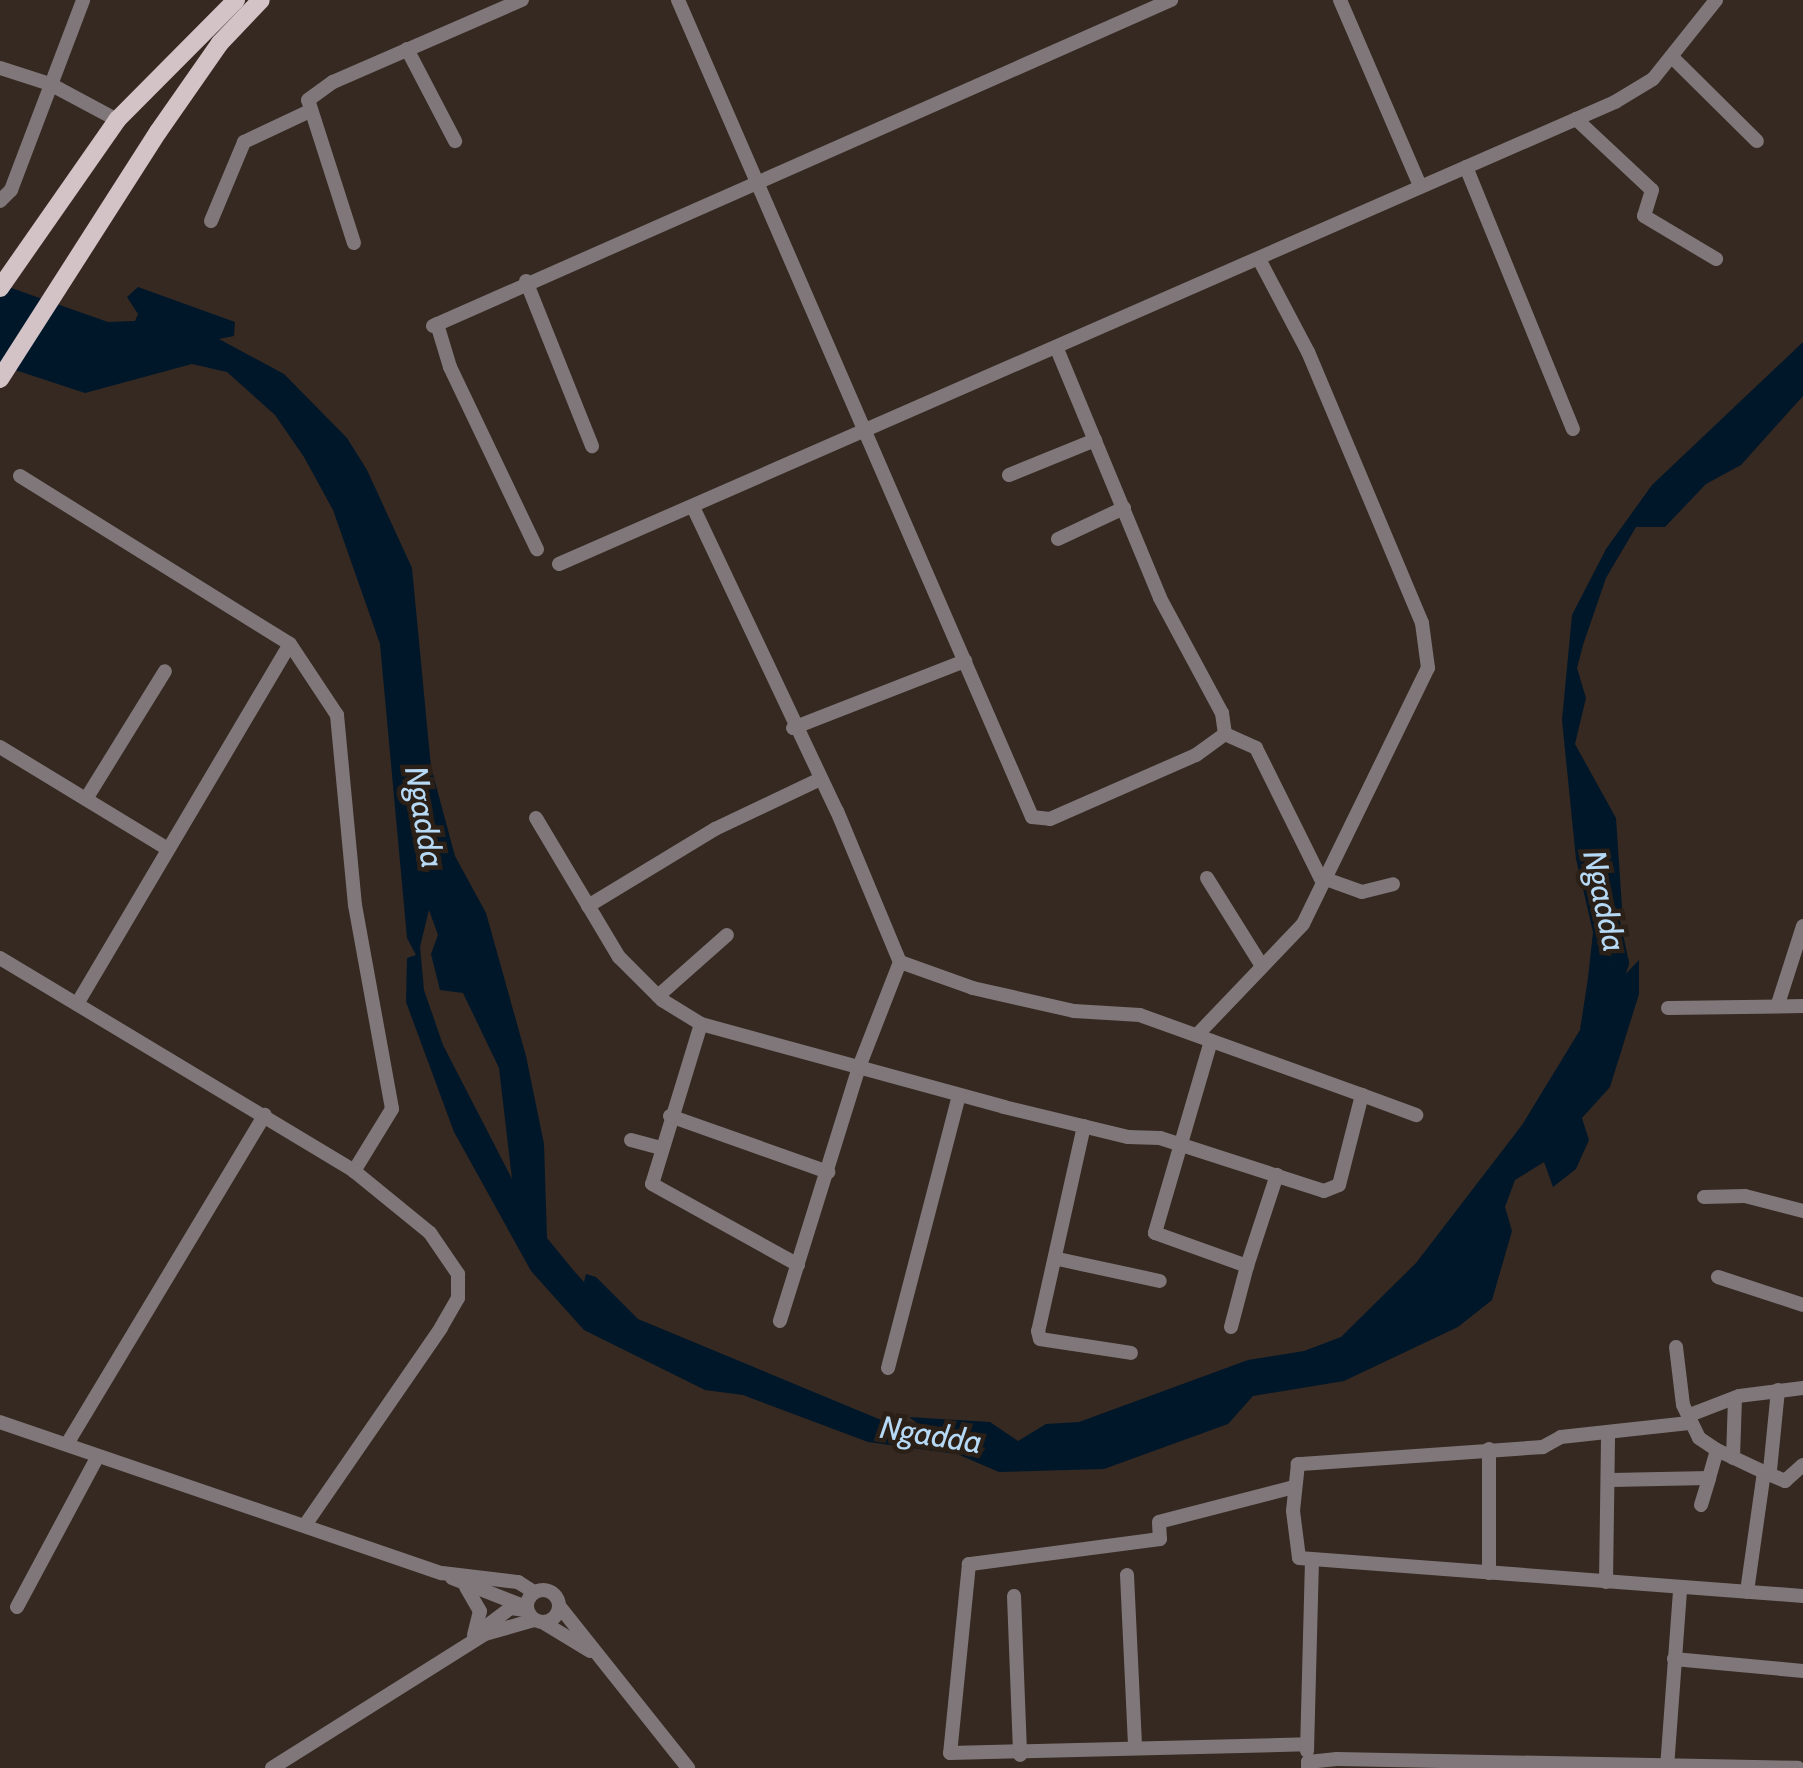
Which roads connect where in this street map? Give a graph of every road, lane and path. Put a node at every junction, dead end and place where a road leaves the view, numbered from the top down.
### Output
1 (84, 0) edge
2 (236, 0) edge
3 (261, 0) edge
4 (522, 0) edge
5 (678, 0) edge
6 (1171, 0) edge
7 (1340, 0) edge
8 (1716, 0) edge
9 (407, 49) junction
10 (1672, 58) junction
11 (0, 68) edge
12 (50, 84) junction
13 (310, 110) junction
14 (1576, 119) junction
15 (117, 120) junction
16 (454, 141) dead end
17 (1757, 142) dead end
18 (1466, 167) junction
19 (757, 186) junction
20 (1420, 186) junction
21 (0, 201) edge
22 (210, 221) dead end
23 (354, 244) dead end
24 (1716, 259) dead end
25 (1260, 260) junction
26 (526, 280) junction
27 (0, 288) edge
28 (1057, 349) junction
29 (0, 379) edge
30 (867, 428) junction
31 (1574, 429) dead end
32 (1096, 440) junction
33 (592, 446) dead end
34 (1009, 474) dead end
35 (20, 476) dead end
36 (692, 507) junction
37 (1124, 508) junction
38 (1058, 539) dead end
39 (537, 549) dead end
40 (559, 564) dead end
41 (290, 644) junction
42 (965, 661) junction
43 (165, 671) dead end
44 (793, 728) junction
45 (1225, 734) junction
46 (0, 747) edge
47 (818, 780) junction
48 (86, 800) junction
49 (536, 818) dead end
50 (166, 848) junction
51 (1208, 878) dead end
52 (1323, 879) junction
53 (1392, 884) dead end
54 (588, 906) junction
55 (1803, 926) edge
56 (727, 935) dead end
57 (0, 958) edge
58 (900, 962) junction
59 (1262, 966) junction
60 (658, 996) junction
61 (77, 1004) junction
62 (1778, 1004) junction
63 (1803, 1006) edge
64 (1668, 1008) dead end
65 (701, 1024) junction
66 (1204, 1038) junction
67 (859, 1067) junction
68 (960, 1095) junction
69 (1362, 1095) junction
70 (1416, 1115) dead end
71 (265, 1116) junction
72 (670, 1116) junction
73 (1084, 1126) junction
74 (631, 1140) dead end
75 (1178, 1144) junction
76 (660, 1148) junction
77 (354, 1171) junction
78 (828, 1172) junction
79 (1278, 1175) junction
80 (1704, 1196) dead end
81 (1803, 1210) edge
82 (1058, 1259) junction
83 (798, 1265) junction
84 (1247, 1266) junction
85 (1718, 1277) dead end
86 (1160, 1282) dead end
87 (1803, 1305) edge
88 (780, 1321) dead end
89 (1231, 1327) dead end
90 (1676, 1347) dead end
91 (1131, 1354) dead end
92 (888, 1368) dead end
93 (1803, 1388) edge
94 (1778, 1390) junction
95 (1735, 1398) junction
96 (1692, 1414) junction
97 (0, 1422) edge
98 (1608, 1432) junction
99 (66, 1444) junction
100 (1489, 1449) junction
101 (1717, 1450) junction
102 (97, 1458) junction
103 (1733, 1458) junction
104 (1803, 1465) edge
105 (1764, 1472) junction
106 (1709, 1478) junction
107 (1611, 1480) junction
108 (1294, 1486) junction
109 (1701, 1506) dead end
110 (307, 1522) junction
111 (1312, 1560) junction
112 (442, 1572) junction
113 (1489, 1573) junction
114 (1127, 1575) dead end
115 (1606, 1582) junction
116 (466, 1586) junction
117 (1680, 1591) junction
118 (534, 1592) junction
119 (1748, 1592) junction
120 (1014, 1596) dead end
121 (1803, 1596) edge
122 (17, 1606) dead end
123 (560, 1607) junction
124 (533, 1615) junction
125 (473, 1636) junction
126 (464, 1651) junction
127 (1674, 1659) junction
128 (605, 1661) junction
129 (1803, 1671) edge
130 (1307, 1744) junction
131 (1135, 1747) junction
132 (1020, 1754) junction
133 (1308, 1765) edge
134 (1541, 1766) edge
135 (272, 1768) edge
136 (688, 1768) edge
137 (1639, 1768) edge
138 (1667, 1768) edge
139 (1798, 1768) edge

1 - 12 street
2 - 15 main road
3 - 29 main road
4 - 9 street
5 - 19 street
6 - 19 street
7 - 20 street
8 - 10 street
9 - 13 street
9 - 16 street
10 - 14 street
10 - 17 street
11 - 12 street
12 - 15 street
12 - 21 street
13 - 22 street
13 - 23 street
14 - 18 street
14 - 24 street
15 - 27 main road
18 - 20 street
18 - 31 street
19 - 26 street
19 - 30 street
20 - 25 street
25 - 28 street
25 - 52 street
26 - 33 street
26 - 39 street
28 - 30 street
28 - 32 street
30 - 36 street
30 - 42 street
32 - 34 street
32 - 37 street
35 - 41 street
36 - 40 street
36 - 44 street
37 - 38 street
37 - 45 street
41 - 50 street
41 - 77 street
42 - 44 street
42 - 45 street
43 - 48 street
44 - 47 street
45 - 52 street
46 - 48 street
47 - 54 street
47 - 58 street
48 - 50 street
49 - 54 street
50 - 61 street
51 - 59 street
52 - 53 street
52 - 59 street
54 - 60 street
55 - 62 street
56 - 60 street
57 - 61 street
58 - 66 street
58 - 67 street
59 - 66 street
60 - 65 street
61 - 71 street
62 - 63 street
62 - 64 street
65 - 67 street
65 - 72 street
66 - 69 street
66 - 75 street
67 - 68 street
67 - 78 street
68 - 73 street
68 - 92 street
69 - 70 street
69 - 79 street
71 - 77 street
71 - 99 street
72 - 76 street
72 - 78 street
73 - 75 street
73 - 82 street
74 - 76 street
75 - 79 street
75 - 84 street
76 - 83 street
77 - 110 street
78 - 83 street
79 - 84 street
80 - 81 street
82 - 86 street
82 - 91 street
83 - 88 street
84 - 89 street
85 - 87 street
90 - 96 street
93 - 94 street
94 - 95 street
94 - 105 street
95 - 96 street
95 - 103 street
96 - 98 street
96 - 101 street
97 - 99 street
98 - 100 street
98 - 107 street
99 - 102 street
100 - 108 street
100 - 113 street
101 - 103 street
101 - 106 street
102 - 110 street
102 - 122 street
103 - 105 street
104 - 105 street
105 - 119 street
106 - 107 street
106 - 109 street
107 - 115 street
108 - 111 street
108 - 132 street
110 - 112 street
111 - 113 street
111 - 130 street
112 - 116 street
112 - 118 street
113 - 115 street
114 - 131 street
115 - 117 street
116 - 124 street
116 - 125 street
117 - 119 street
117 - 127 street
118 - 123 street
118 - 124 street
119 - 121 street
120 - 132 street
123 - 124 street
123 - 128 street
124 - 125 street
124 - 126 street
124 - 128 street
125 - 126 street
126 - 135 street
127 - 129 street
127 - 138 street
128 - 136 street
130 - 131 street
130 - 133 street
131 - 132 street
133 - 134 street
134 - 137 street
137 - 138 street
138 - 139 street

